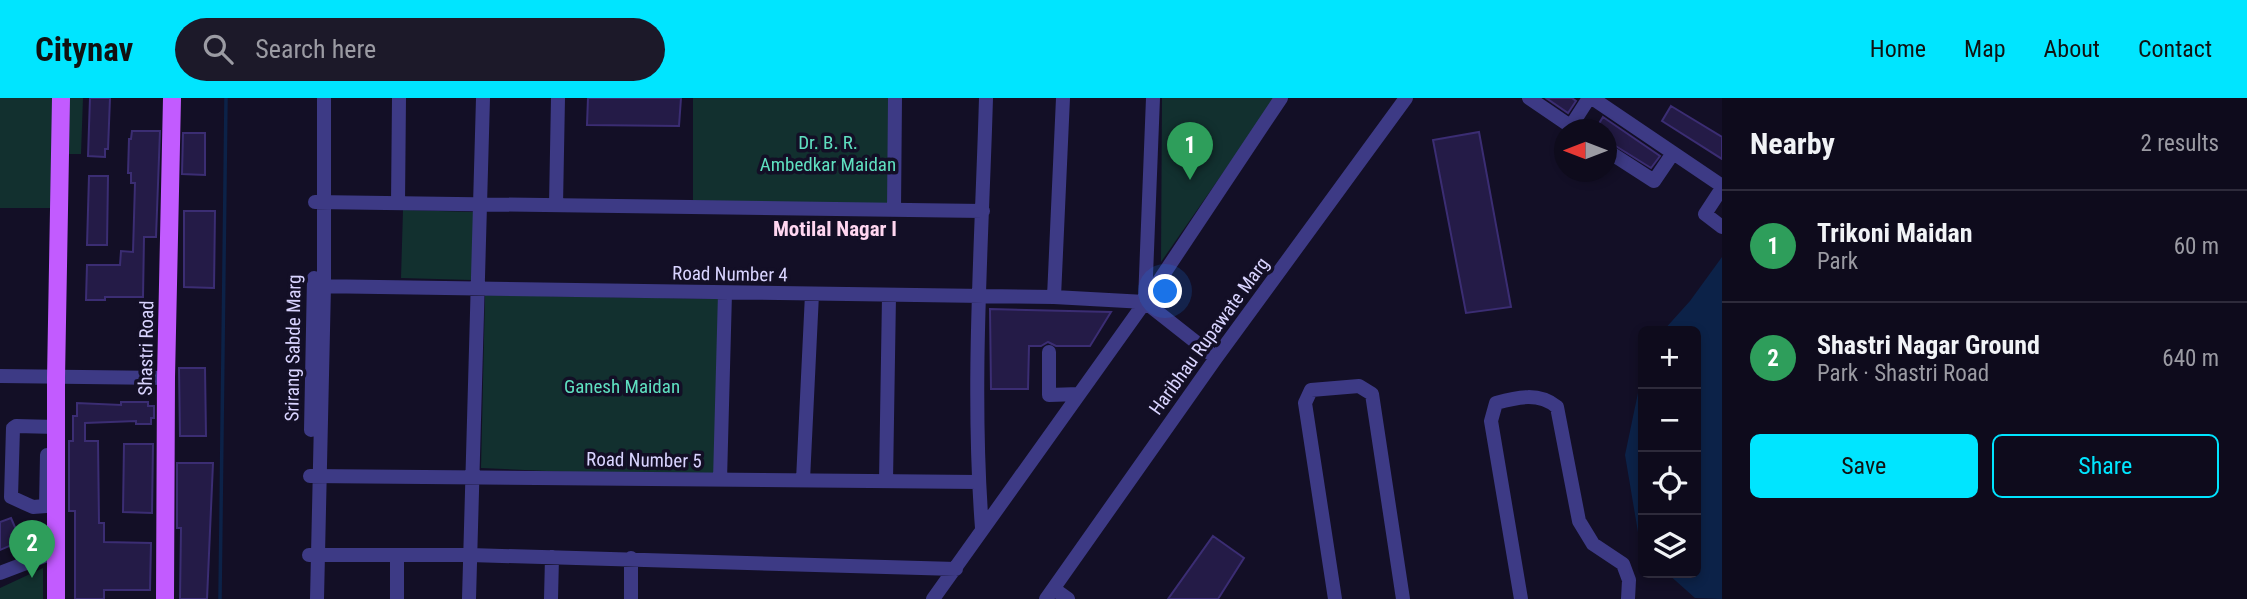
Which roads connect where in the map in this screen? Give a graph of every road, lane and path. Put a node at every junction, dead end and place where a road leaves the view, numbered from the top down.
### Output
1 (61, 98) edge
2 (172, 98) edge
3 (316, 98) edge
4 (324, 98) edge
5 (399, 98) edge
6 (483, 98) edge
7 (558, 98) edge
8 (895, 98) edge
9 (986, 98) edge
10 (1063, 98) edge
11 (1153, 98) edge
12 (1281, 98) edge
13 (1406, 98) edge
14 (1529, 98) edge
15 (1590, 98) edge
16 (1560, 119) edge
17 (1578, 119) edge
18 (1673, 153) junction
19 (1617, 157) edge
20 (1722, 187) edge
21 (319, 202) junction
22 (398, 203) junction
23 (480, 204) junction
24 (556, 205) junction
25 (894, 210) junction
26 (983, 211) junction
27 (1722, 227) edge
28 (319, 286) junction
29 (478, 289) junction
30 (725, 293) junction
31 (812, 294) junction
32 (889, 296) junction
33 (1054, 297) junction
34 (980, 298) junction
35 (1145, 302) junction
36 (1049, 352) dead end
37 (1216, 358) junction
38 (0, 376) edge
39 (56, 378) junction
40 (166, 378) junction
41 (1079, 394) junction
42 (52, 427) junction
43 (315, 476) junction
44 (472, 477) junction
45 (720, 480) junction
46 (803, 480) junction
47 (886, 481) junction
48 (978, 482) junction
49 (51, 496) junction
50 (982, 528) junction
51 (55, 552) junction
52 (313, 555) junction
53 (397, 555) junction
54 (470, 555) junction
55 (552, 556) junction
56 (631, 558) junction
57 (956, 569) junction
58 (0, 573) edge
59 (1050, 594) edge
60 (56, 599) edge
61 (164, 599) edge
62 (308, 599) edge
63 (317, 599) edge
64 (397, 599) edge
65 (469, 599) edge
66 (551, 599) edge
67 (631, 599) edge
68 (933, 599) edge
69 (1068, 599) edge
70 (1335, 599) edge
71 (1403, 599) edge
72 (1521, 599) edge
73 (1628, 599) edge

1 - 39 main road
2 - 40 main road, Shastri Road
3 - 21 street, Srirang Sabde Marg
4 - 21 street
5 - 22 street
6 - 23 street
7 - 24 street
8 - 25 street
9 - 26 street
10 - 33 street
11 - 35 street
12 - 35 street
13 - 37 street, Haribhau Rupawate Marg
14 - 16 street
15 - 17 street
15 - 18 street
18 - 19 street
18 - 20 street
20 - 27 street
21 - 22 street
21 - 28 street, Srirang Sabde Marg
22 - 23 street
23 - 24 street
23 - 29 street
24 - 25 street
25 - 26 street
26 - 34 street
28 - 29 street, Road Number 4
28 - 43 street, Srirang Sabde Marg
29 - 30 street, Road Number 4
29 - 44 street
30 - 31 street, Road Number 4
30 - 45 street
31 - 32 street, Road Number 4
31 - 46 street
32 - 34 street, Road Number 4
32 - 47 street
33 - 34 street, Road Number 4
33 - 35 street, Road Number 4
34 - 48 street
35 - 37 street
35 - 41 street
36 - 41 street
37 - 59 street, Haribhau Rupawate Marg
38 - 39 street
39 - 40 street
39 - 42 main road
40 - 61 main road, Shastri Road
41 - 50 street
42 - 49 main road
42 - 49 street
43 - 44 street, Road Number 5
43 - 52 street, Srirang Sabde Marg
44 - 45 street, Road Number 5
44 - 54 street
45 - 46 street, Road Number 5
46 - 47 street, Road Number 5
47 - 48 street, Road Number 5
48 - 50 street
49 - 51 main road
50 - 57 street
51 - 58 street
51 - 60 main road
52 - 53 street
52 - 62 street
52 - 63 street
53 - 54 street
53 - 64 street
54 - 55 street
54 - 65 street
55 - 56 street
55 - 66 street
56 - 57 street
56 - 67 street
57 - 68 street
59 - 69 street
70 - 71 street
72 - 73 street

